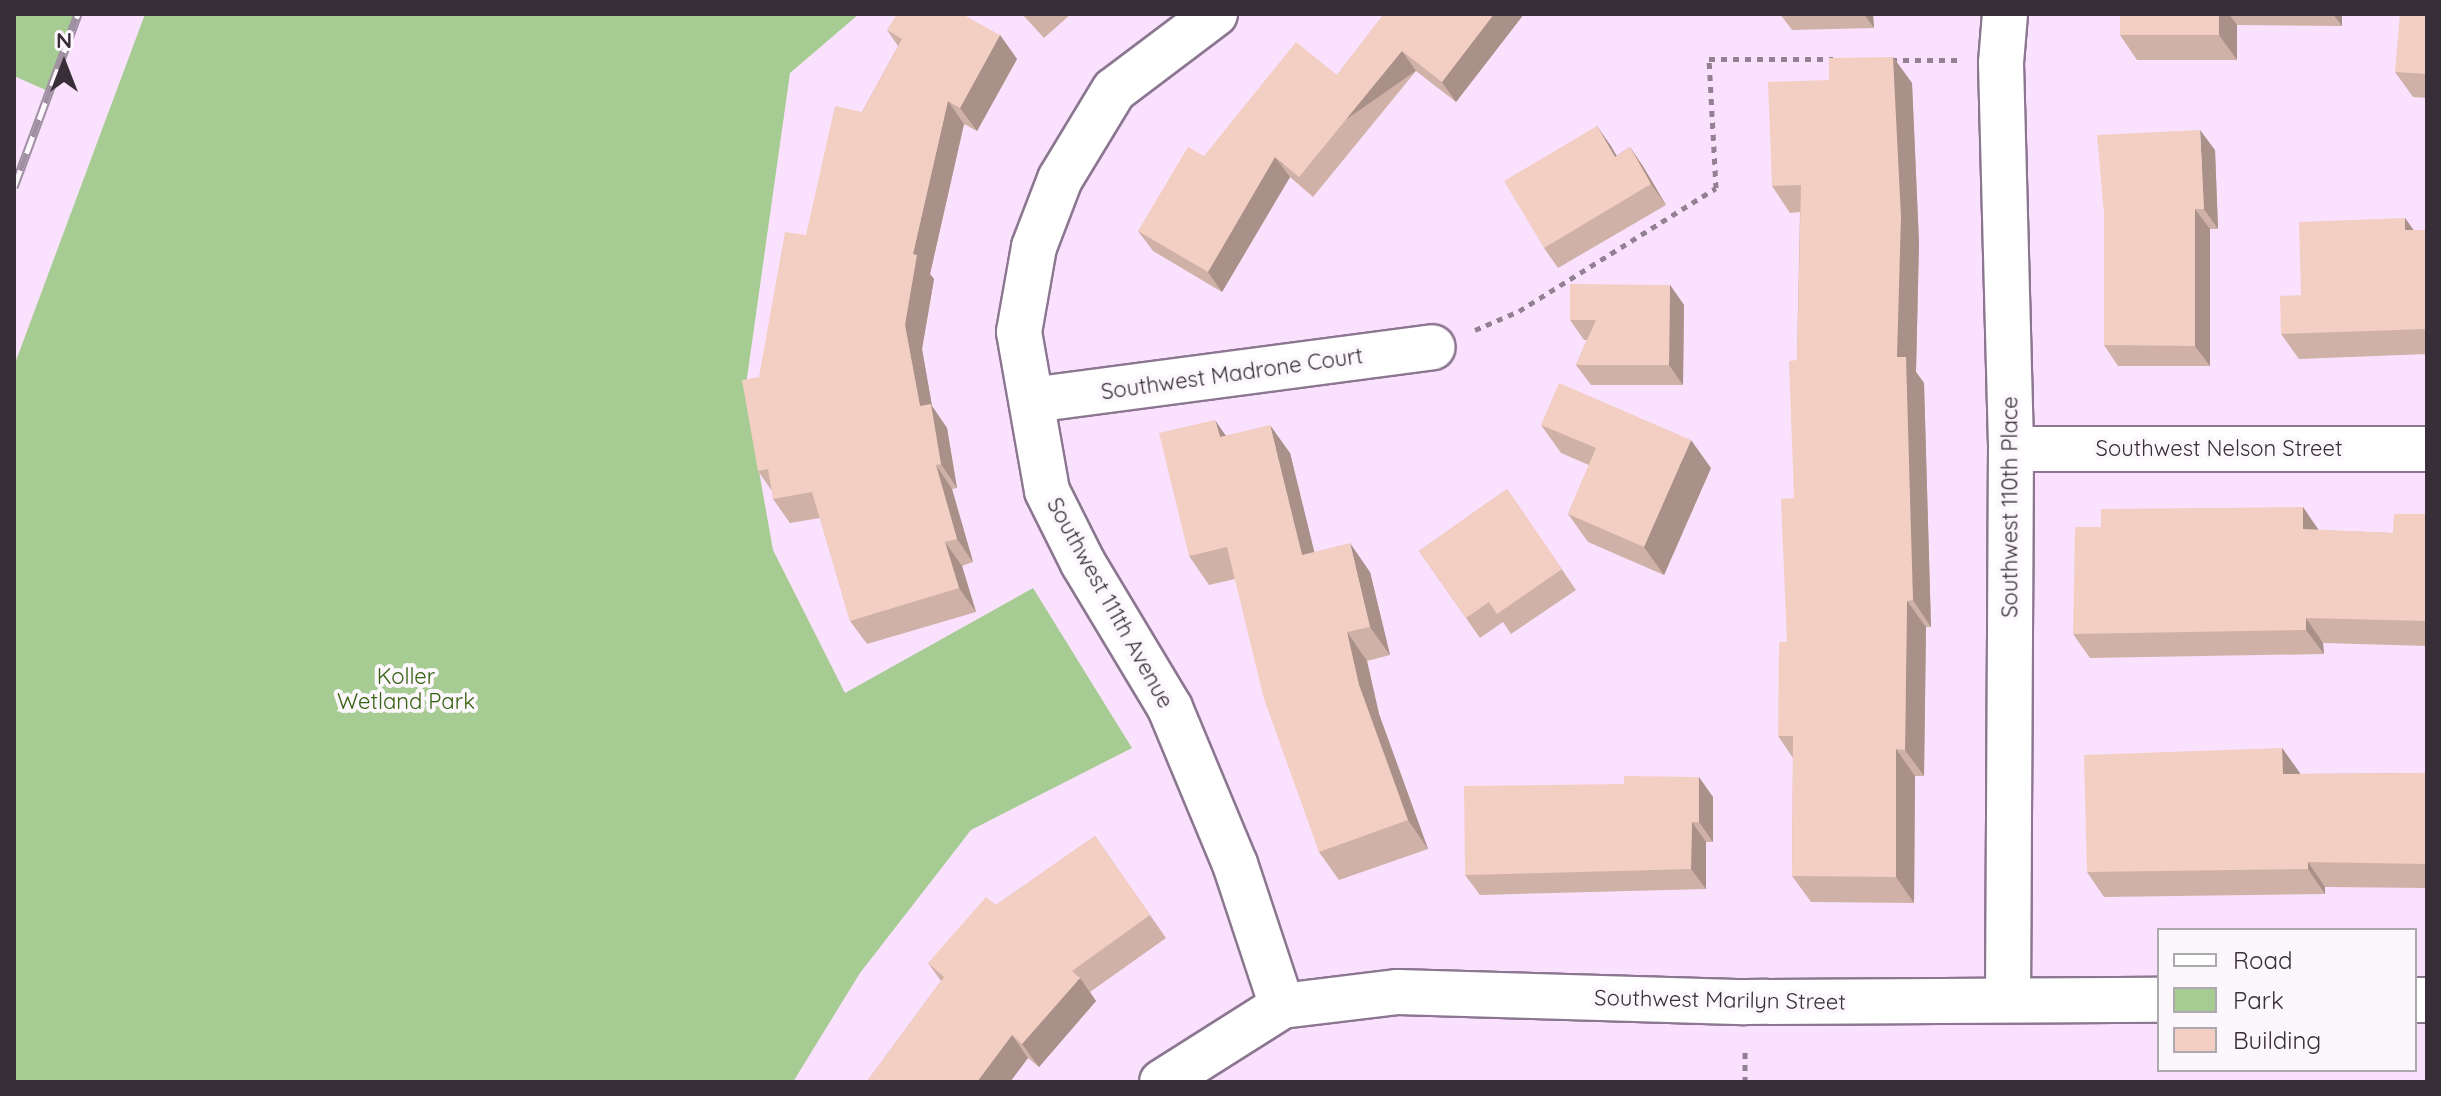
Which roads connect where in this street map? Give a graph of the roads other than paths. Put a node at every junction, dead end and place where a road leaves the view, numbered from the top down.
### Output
1 (1215, 14) edge
2 (2005, 14) edge
3 (1433, 347) road end
4 (1032, 400) junction
5 (2011, 449) junction
6 (2427, 449) edge
7 (2008, 1000) junction
8 (2157, 1000) edge
9 (1282, 1006) junction
10 (1162, 1082) edge

1 - 4 street, Southwest 111th Avenue
2 - 5 street, Southwest 110th Place
3 - 4 street, Southwest Madrone Court
4 - 9 street, Southwest 111th Avenue
5 - 6 street, Southwest Nelson Street
5 - 7 street, Southwest 110th Place
7 - 8 street, Southwest Marilyn Street
7 - 9 street, Southwest Marilyn Street
9 - 10 street

